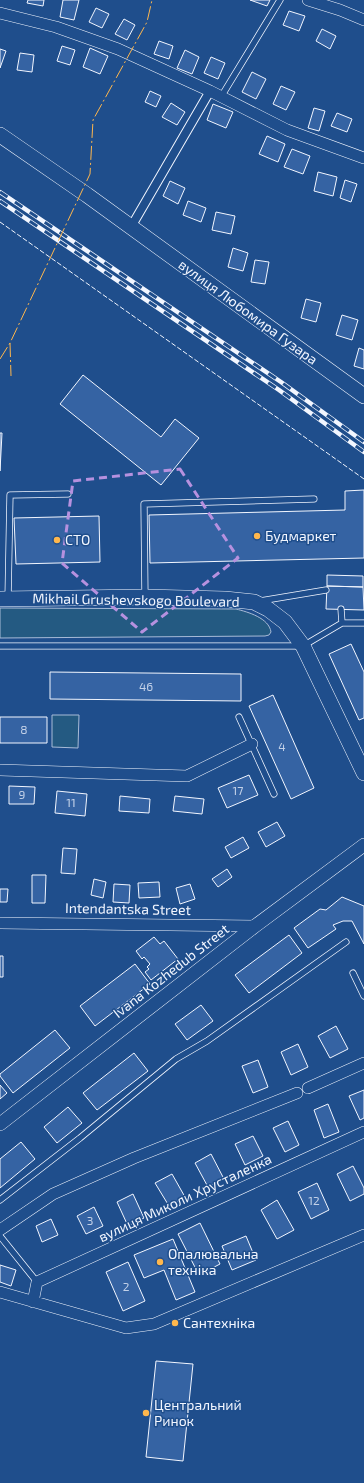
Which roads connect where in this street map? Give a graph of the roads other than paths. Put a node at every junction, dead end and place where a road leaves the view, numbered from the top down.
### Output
1 (280, 0) edge
2 (308, 0) edge
3 (0, 14) edge
4 (364, 20) edge
5 (210, 91) junction
6 (221, 97) junction
7 (0, 135) edge
8 (364, 158) edge
9 (132, 227) junction
10 (364, 396) edge
11 (68, 494) dead end
12 (314, 498) dead end
13 (326, 590) dead end
14 (145, 597) junction
15 (4, 599) edge
16 (254, 602) junction
17 (341, 609) dead end
18 (342, 623) junction
19 (364, 623) edge
20 (0, 646) edge
21 (303, 646) junction
22 (239, 717) dead end
23 (252, 744) junction
24 (0, 770) edge
25 (364, 773) edge
26 (274, 794) dead end
27 (361, 849) edge
28 (0, 923) edge
29 (255, 926) junction
30 (346, 942) dead end
31 (354, 973) dead end
32 (364, 996) edge
33 (364, 1063) edge
34 (308, 1088) dead end
35 (297, 1093) dead end
36 (0, 1124) edge
37 (364, 1132) edge
38 (0, 1200) edge
39 (0, 1230) edge
40 (364, 1235) edge
41 (0, 1236) edge
42 (37, 1282) junction
43 (0, 1292) edge
44 (33, 1302) junction

1 - 6 lane
2 - 4 street
3 - 5 street
5 - 6 street
5 - 9 street
6 - 8 street
7 - 9 main road, вулиця Любомира Гузара
9 - 10 main road, вулиця Любомира Гузара
11 - 15 lane
12 - 14 lane
13 - 16 lane
14 - 15 main road, Mikhail Grushevskogo Boulevard
14 - 16 main road, Mikhail Grushevskogo Boulevard
16 - 21 main road, Mikhail Grushevskogo Boulevard
17 - 18 lane
18 - 19 lane
18 - 21 lane
20 - 21 lane
21 - 25 main road, Mikhail Grushevskogo Boulevard
22 - 23 lane
23 - 24 street
23 - 26 lane
27 - 29 street, Ivana Kozhedub Street
28 - 29 street, Intendantska Street
29 - 36 street, Ivana Kozhedub Street
30 - 38 lane
31 - 32 lane
33 - 34 street
35 - 39 street
37 - 42 street, вулиця Миколи Хрусталенка
40 - 44 street
41 - 42 lane
42 - 44 street
43 - 44 street

